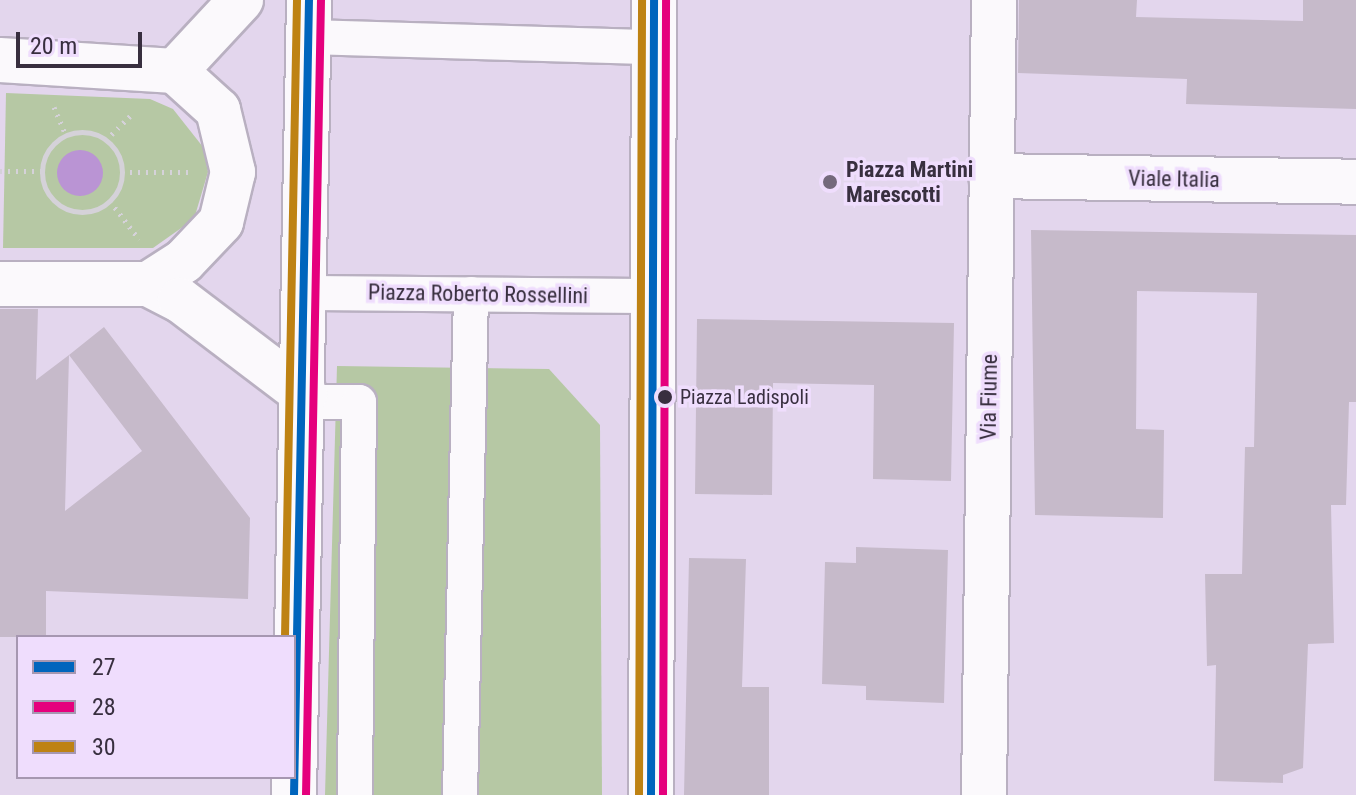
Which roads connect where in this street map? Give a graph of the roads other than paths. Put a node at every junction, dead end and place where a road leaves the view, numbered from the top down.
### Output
1 (241, 0) edge
2 (654, 0) edge
3 (994, 0) edge
4 (309, 18) edge
5 (653, 47) junction
6 (0, 60) edge
7 (175, 71) junction
8 (991, 176) junction
9 (1356, 182) edge
10 (0, 284) edge
11 (148, 284) junction
12 (303, 293) junction
13 (471, 294) junction
14 (652, 296) junction
15 (304, 398) junction
16 (296, 716) edge
17 (355, 795) edge
18 (460, 795) edge
19 (651, 795) edge
20 (984, 795) edge

1 - 7 street
2 - 5 street
3 - 8 street, Via Fiume
4 - 5 street
4 - 12 street
5 - 14 street
6 - 7 street
7 - 11 street
8 - 9 street, Viale Italia
8 - 20 street, Via Fiume
10 - 11 street
11 - 15 street
12 - 13 street, Piazza Roberto Rossellini
12 - 15 street
13 - 14 street, Piazza Roberto Rossellini
13 - 18 street
14 - 19 street
15 - 16 street
15 - 17 street

